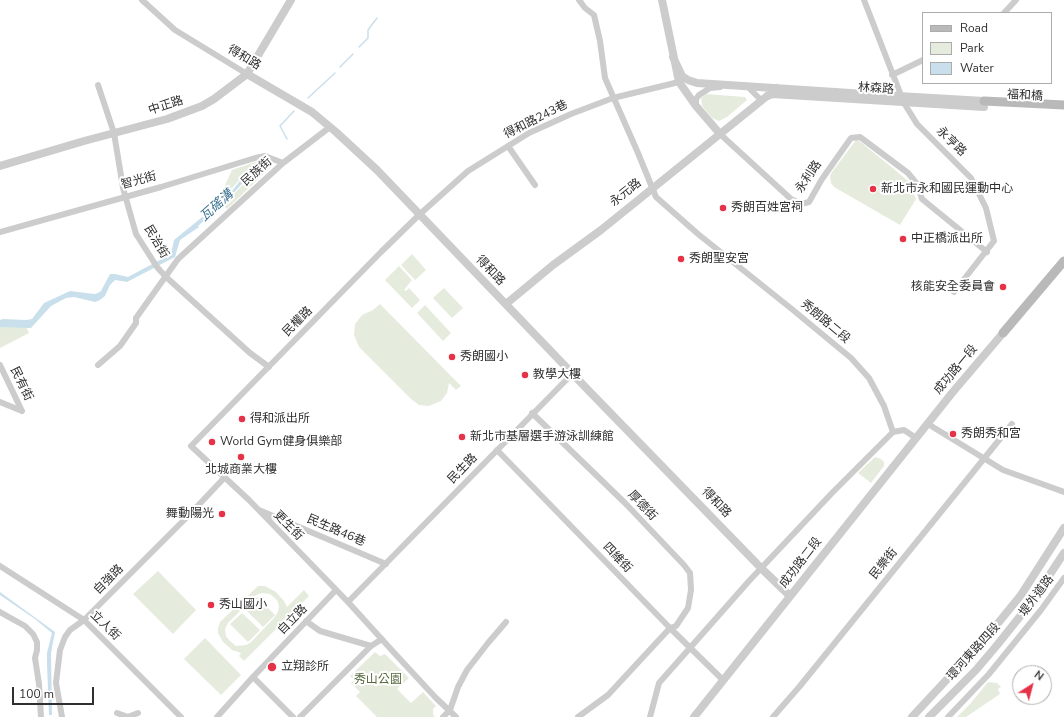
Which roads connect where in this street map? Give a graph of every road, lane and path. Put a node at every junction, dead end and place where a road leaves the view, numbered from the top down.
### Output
1 (142, 0) edge
2 (291, 0) edge
3 (579, 0) edge
4 (662, 0) edge
5 (864, 0) edge
6 (1016, 0) edge
7 (1005, 12) edge
8 (674, 57) junction
9 (922, 60) edge
10 (247, 74) junction
11 (892, 75) junction
12 (679, 82) junction
13 (98, 85) dead end
14 (743, 85) junction
15 (777, 88) junction
16 (613, 98) junction
17 (764, 98) junction
18 (903, 100) junction
19 (984, 104) junction
20 (1064, 105) edge
21 (696, 106) junction
22 (1064, 110) edge
23 (330, 126) junction
24 (114, 133) junction
25 (720, 134) junction
26 (508, 146) junction
27 (284, 163) junction
28 (0, 166) edge
29 (535, 185) dead end
30 (652, 188) junction
31 (125, 196) junction
32 (420, 214) junction
33 (0, 232) edge
34 (986, 252) junction
35 (1064, 261) edge
36 (165, 276) junction
37 (954, 292) dead end
38 (506, 304) junction
39 (1003, 332) joint
40 (98, 364) dead end
41 (0, 365) edge
42 (268, 367) junction
43 (572, 373) junction
44 (0, 402) edge
45 (532, 413) junction
46 (928, 424) junction
47 (1012, 424) dead end
48 (893, 432) junction
49 (916, 438) junction
50 (192, 446) joint
51 (497, 450) junction
52 (983, 459) junction
53 (225, 477) junction
54 (1064, 492) edge
55 (256, 508) junction
56 (1064, 528) edge
57 (1064, 553) edge
58 (386, 564) junction
59 (0, 566) edge
60 (762, 569) junction
61 (1064, 578) edge
62 (336, 590) junction
63 (790, 596) junction
64 (348, 602) junction
65 (0, 612) edge
66 (84, 620) junction
67 (306, 621) junction
68 (506, 622) dead end
69 (670, 628) junction
70 (382, 639) junction
71 (371, 646) junction
72 (691, 647) junction
73 (253, 677) junction
74 (723, 680) junction
75 (450, 710) junction
76 (918, 710) junction
77 (117, 713) dead end
78 (138, 714) dead end
79 (41, 717) edge
80 (62, 717) edge
81 (181, 717) edge
82 (217, 717) edge
83 (293, 717) edge
84 (300, 717) edge
85 (443, 717) edge
86 (456, 717) edge
87 (578, 717) edge
88 (650, 717) edge
89 (694, 717) edge
90 (773, 717) edge
91 (908, 717) edge
92 (912, 717) edge
93 (929, 717) edge
94 (948, 717) edge

1 - 10 street, 得和路
2 - 10 street, 中正路
3 - 16 street, 秀朗路二段
4 - 8 street, 永利路
5 - 11 street, 永亨路
6 - 7 street
8 - 12 street, 永利路
8 - 14 street, 林森路
9 - 11 street
10 - 23 street, 得和路
10 - 24 street, 中正路
11 - 18 street, 永亨路
12 - 16 street, 得和路243巷
12 - 21 street, 永利路
13 - 24 street, 民治街
14 - 15 street, 林森路
14 - 17 street
14 - 21 street
15 - 17 street
15 - 18 street, 林森路
16 - 26 street, 得和路243巷
16 - 30 street, 秀朗路二段
17 - 18 street, 林森路
17 - 25 street, 永元路
18 - 19 street, 林森路
18 - 34 street, 永亨路
19 - 20 main road, 福和橋
19 - 22 main road, 福和橋
21 - 25 street, 永利路
23 - 27 street, 民族街
23 - 32 street, 得和路
24 - 28 street, 中正路
24 - 31 street, 民治街
25 - 30 street, 永元路
25 - 34 street, 永利路
26 - 29 street
26 - 32 street, 得和路243巷
27 - 31 street, 智光街
27 - 36 street, 民族街
30 - 38 street, 永元路
30 - 48 street, 秀朗路二段
31 - 33 street, 智光街
31 - 36 street, 民治街
32 - 38 street, 得和路
32 - 42 street, 民權路
34 - 37 street, 永亨路
35 - 39 main road
36 - 40 street, 民族街
36 - 42 street, 民治街
38 - 43 street, 得和路
39 - 46 street, 成功路一段
41 - 44 street, 民有街
42 - 50 street, 民權路
43 - 45 street, 民生路
43 - 60 street, 得和路
45 - 51 street, 民生路
45 - 69 street, 厚德街
46 - 49 street, 成功路二段
46 - 52 street
47 - 52 street, 民樂街
48 - 49 street
48 - 60 street
49 - 63 street, 成功路二段
50 - 53 street, 更生街
51 - 58 street, 民生路
51 - 69 street, 四維街
52 - 54 street
52 - 90 street, 民樂街
53 - 55 street, 更生街
53 - 66 street, 自強路
55 - 58 street, 民生路46巷
55 - 62 street, 更生街
56 - 76 street, 環河東路四段
57 - 93 street, 環河東路四段
58 - 64 street
59 - 66 street, 立人街
60 - 63 street, 得和路
60 - 72 street
61 - 94 street, 堤外道路
62 - 64 street
62 - 67 street, 自立路
63 - 74 street, 成功路二段
64 - 70 street
65 - 79 street
66 - 80 street, 自強路
66 - 81 street, 立人街
67 - 71 street
67 - 73 street, 自立路
68 - 75 street
69 - 72 street, 四維街
69 - 87 street, 厚德街
70 - 71 street
70 - 75 street
71 - 84 street
72 - 74 street, 四維街
72 - 88 street
73 - 82 street, 自立路
73 - 83 street
74 - 89 street, 成功路二段
75 - 85 street
75 - 86 street
76 - 91 street, 環河東路四段
76 - 92 street, 環河東路四段
77 - 78 street

